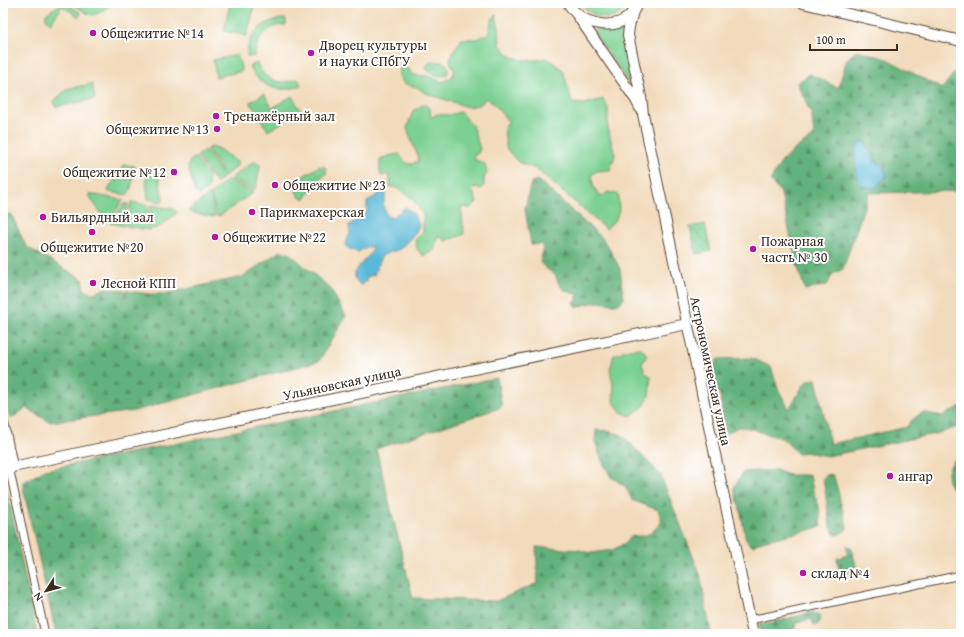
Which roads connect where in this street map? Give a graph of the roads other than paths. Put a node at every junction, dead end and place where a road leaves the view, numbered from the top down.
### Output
1 (568, 3) edge
2 (803, 3) edge
3 (636, 7) edge
4 (575, 12) junction
5 (961, 41) edge
6 (643, 114) junction
7 (686, 321) junction
8 (3, 423) edge
9 (3, 451) edge
10 (6, 464) edge
11 (961, 575) edge
12 (750, 620) junction
13 (45, 634) edge
14 (753, 634) edge

1 - 4 main road, Астрономическая улица
2 - 5 main road
3 - 4 main road
3 - 6 main road, Астрономическая улица
4 - 6 main road, Астрономическая улица
6 - 7 main road, Астрономическая улица
7 - 10 main road, Ульяновская улица
7 - 12 main road, Астрономическая улица
8 - 10 main road
9 - 10 main road
10 - 13 street
11 - 12 street
12 - 14 main road, Астрономическая улица

